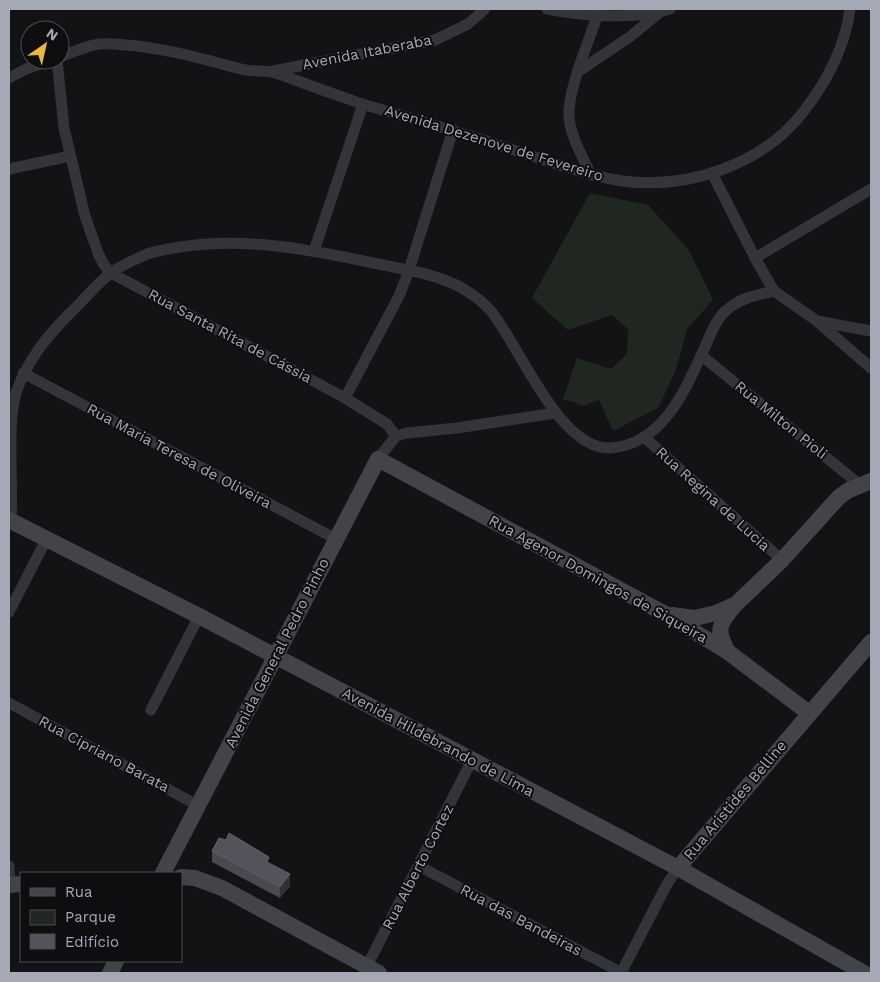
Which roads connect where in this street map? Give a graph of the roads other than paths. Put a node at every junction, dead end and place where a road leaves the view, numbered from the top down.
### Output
1 (484, 9) edge
2 (547, 9) edge
3 (850, 9) edge
4 (665, 10) edge
5 (597, 16) junction
6 (70, 53) edge
7 (24, 70) edge
8 (58, 70) edge
9 (579, 71) junction
10 (271, 72) junction
11 (9, 78) edge
12 (363, 104) junction
13 (453, 130) junction
14 (70, 156) junction
15 (9, 169) edge
16 (712, 173) junction
17 (591, 175) junction
18 (871, 189) edge
19 (314, 250) junction
20 (755, 258) junction
21 (409, 270) junction
22 (112, 273) junction
23 (774, 291) junction
24 (817, 321) junction
25 (871, 330) edge
26 (701, 355) junction
27 (871, 368) edge
28 (23, 373) junction
29 (345, 398) junction
30 (555, 413) junction
31 (396, 436) junction
32 (644, 437) junction
33 (378, 459) junction
34 (866, 483) edge
35 (10, 520) edge
36 (336, 539) junction
37 (46, 540) junction
38 (782, 560) junction
39 (736, 604) junction
40 (9, 612) edge
41 (668, 615) junction
42 (198, 616) junction
43 (871, 642) edge
44 (728, 652) junction
45 (275, 657) junction
46 (9, 703) edge
47 (151, 710) dead end
48 (809, 713) junction
49 (472, 760) junction
50 (199, 806) junction
51 (9, 866) edge
52 (419, 866) junction
53 (678, 868) junction
54 (164, 872) edge
55 (182, 877) edge
56 (13, 885) edge
57 (844, 969) edge
58 (871, 969) edge
59 (370, 971) edge
60 (621, 973) edge
61 (865, 973) edge

1 - 10 street, Avenida Itaberaba
2 - 5 street
3 - 16 street, Avenida Dezenove de Fevereiro
4 - 5 street
4 - 9 street
5 - 9 street
6 - 10 street, Avenida Dezenove de Fevereiro
7 - 11 street
8 - 14 street, Rua Santa Rita de Cássia
9 - 17 street
10 - 12 street, Avenida Dezenove de Fevereiro
12 - 13 street, Avenida Dezenove de Fevereiro
12 - 19 street
13 - 17 street, Avenida Dezenove de Fevereiro
13 - 21 street
14 - 15 street
14 - 22 street, Rua Santa Rita de Cássia
16 - 17 street, Avenida Dezenove de Fevereiro
16 - 20 street
18 - 20 street
19 - 21 street
19 - 22 street
20 - 23 street
21 - 29 street
21 - 30 street
22 - 28 street
22 - 29 street, Rua Santa Rita de Cássia
23 - 24 street
23 - 26 street
24 - 25 street
24 - 27 street
26 - 32 street
26 - 34 street, Rua Milton Pioli
28 - 35 street
28 - 36 street, Rua Maria Teresa de Oliveira
29 - 31 street, Rua Santa Rita de Cássia
30 - 31 street
30 - 32 street
31 - 33 street, Avenida General Pedro Pinho
32 - 38 street, Rua Regina de Lucia
33 - 36 street, Avenida General Pedro Pinho
33 - 41 street, Rua Agenor Domingos de Siqueira
34 - 38 street
35 - 37 street, Avenida Hildebrando de Lima
36 - 45 street, Avenida General Pedro Pinho
37 - 40 street
37 - 42 street, Avenida Hildebrando de Lima
38 - 39 street
39 - 41 street
39 - 44 street
41 - 44 street, Rua Agenor Domingos de Siqueira
42 - 45 street, Avenida Hildebrando de Lima
42 - 47 street
43 - 48 street, Rua Aristides Belline
44 - 48 street, Rua Agenor Domingos de Siqueira
45 - 49 street, Avenida Hildebrando de Lima
45 - 50 street, Avenida General Pedro Pinho
46 - 50 street, Rua Cipriano Barata
48 - 53 street, Rua Aristides Belline
49 - 52 street, Rua Alberto Cortez
49 - 53 street, Avenida Hildebrando de Lima
50 - 54 street, Avenida General Pedro Pinho
51 - 56 street
52 - 59 street, Rua Alberto Cortez
52 - 60 street, Rua das Bandeiras
53 - 57 street, Avenida Hildebrando de Lima
53 - 60 street, Rua Aristides Belline
55 - 59 street
57 - 61 street, Avenida Hildebrando de Lima
58 - 61 street

